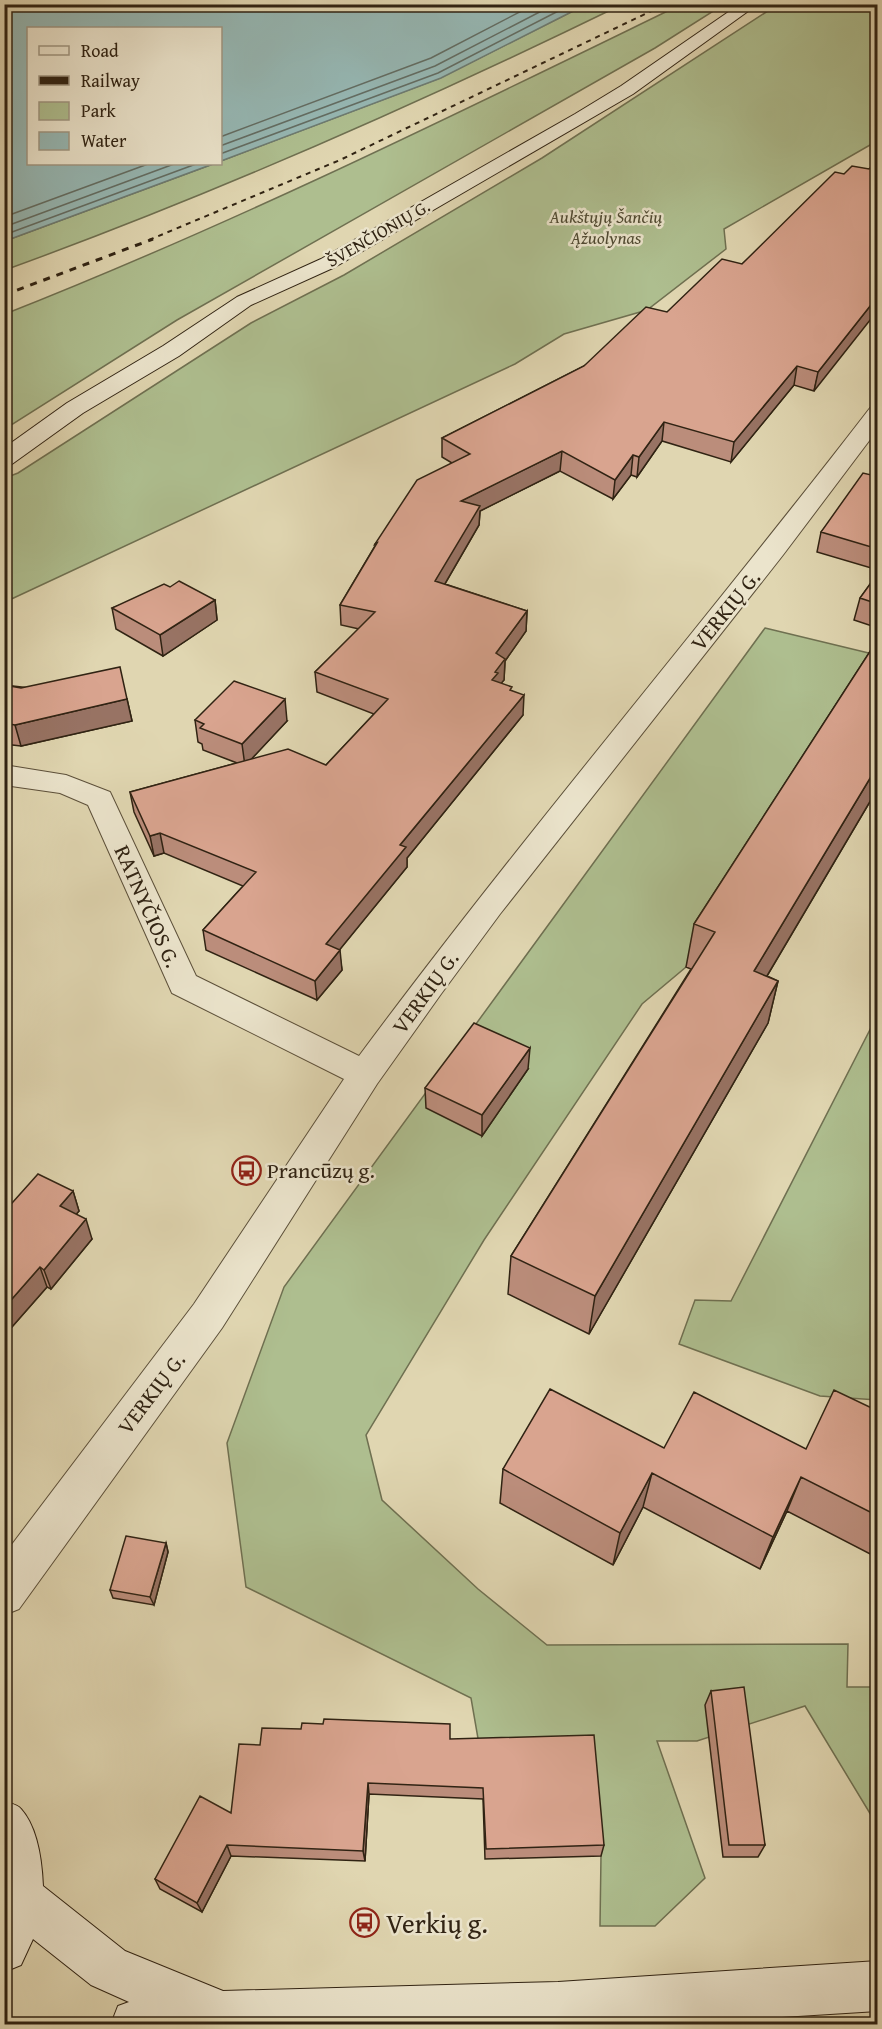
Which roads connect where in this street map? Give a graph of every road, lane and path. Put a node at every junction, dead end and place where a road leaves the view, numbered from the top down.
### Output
1 (751, 4) edge
2 (878, 413) edge
3 (4, 459) edge
4 (4, 775) edge
5 (365, 1074) junction
6 (4, 1594) edge
7 (4, 1824) edge
8 (19, 1897) junction
9 (4, 1948) edge
10 (878, 1986) edge
11 (225, 2016) junction
12 (136, 2025) edge

1 - 3 street, ŠVENČIONIŲ G.
2 - 5 street, VERKIŲ G.
4 - 5 street, RATNYČIOS G.
5 - 6 street, VERKIŲ G.
7 - 8 street
8 - 9 street
8 - 11 street
10 - 11 street
11 - 12 street

